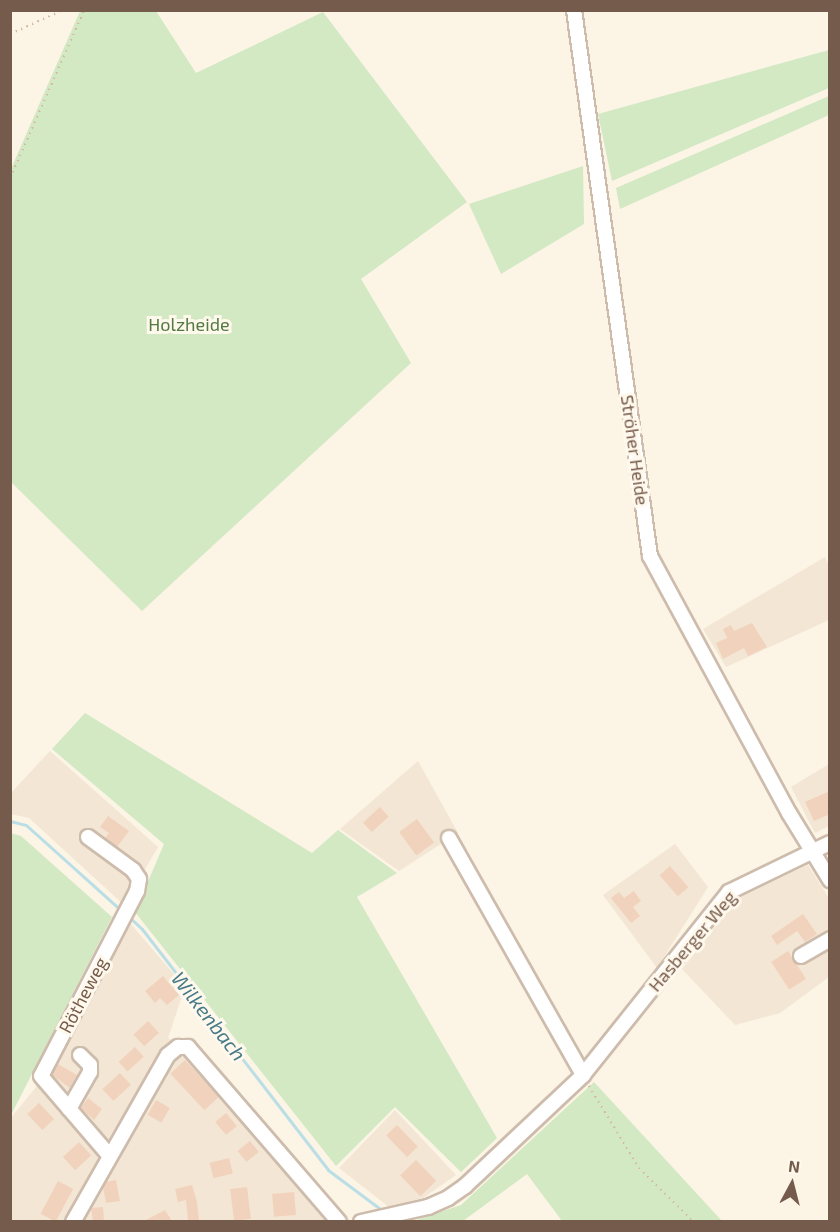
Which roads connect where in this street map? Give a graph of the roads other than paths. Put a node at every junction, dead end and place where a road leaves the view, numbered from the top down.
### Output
1 (574, 10) edge
2 (88, 837) dead end
3 (449, 838) dead end
4 (830, 843) edge
5 (811, 851) junction
6 (830, 880) edge
7 (830, 939) edge
8 (801, 956) dead end
9 (80, 1054) dead end
10 (583, 1075) junction
11 (69, 1109) junction
12 (109, 1155) junction
13 (376, 1220) edge
14 (73, 1221) edge
15 (339, 1221) edge
16 (361, 1221) edge

1 - 5 street, Ströher Heide
2 - 11 street, Rötheweg
3 - 10 street
4 - 5 street, Hasberger Weg
5 - 6 street, Ströher Heide
5 - 10 street, Hasberger Weg
7 - 8 street
9 - 11 street
10 - 13 street, Hasberger Weg
11 - 12 street, Rötheweg
12 - 14 street
12 - 15 street
13 - 16 street, Hasberger Weg

